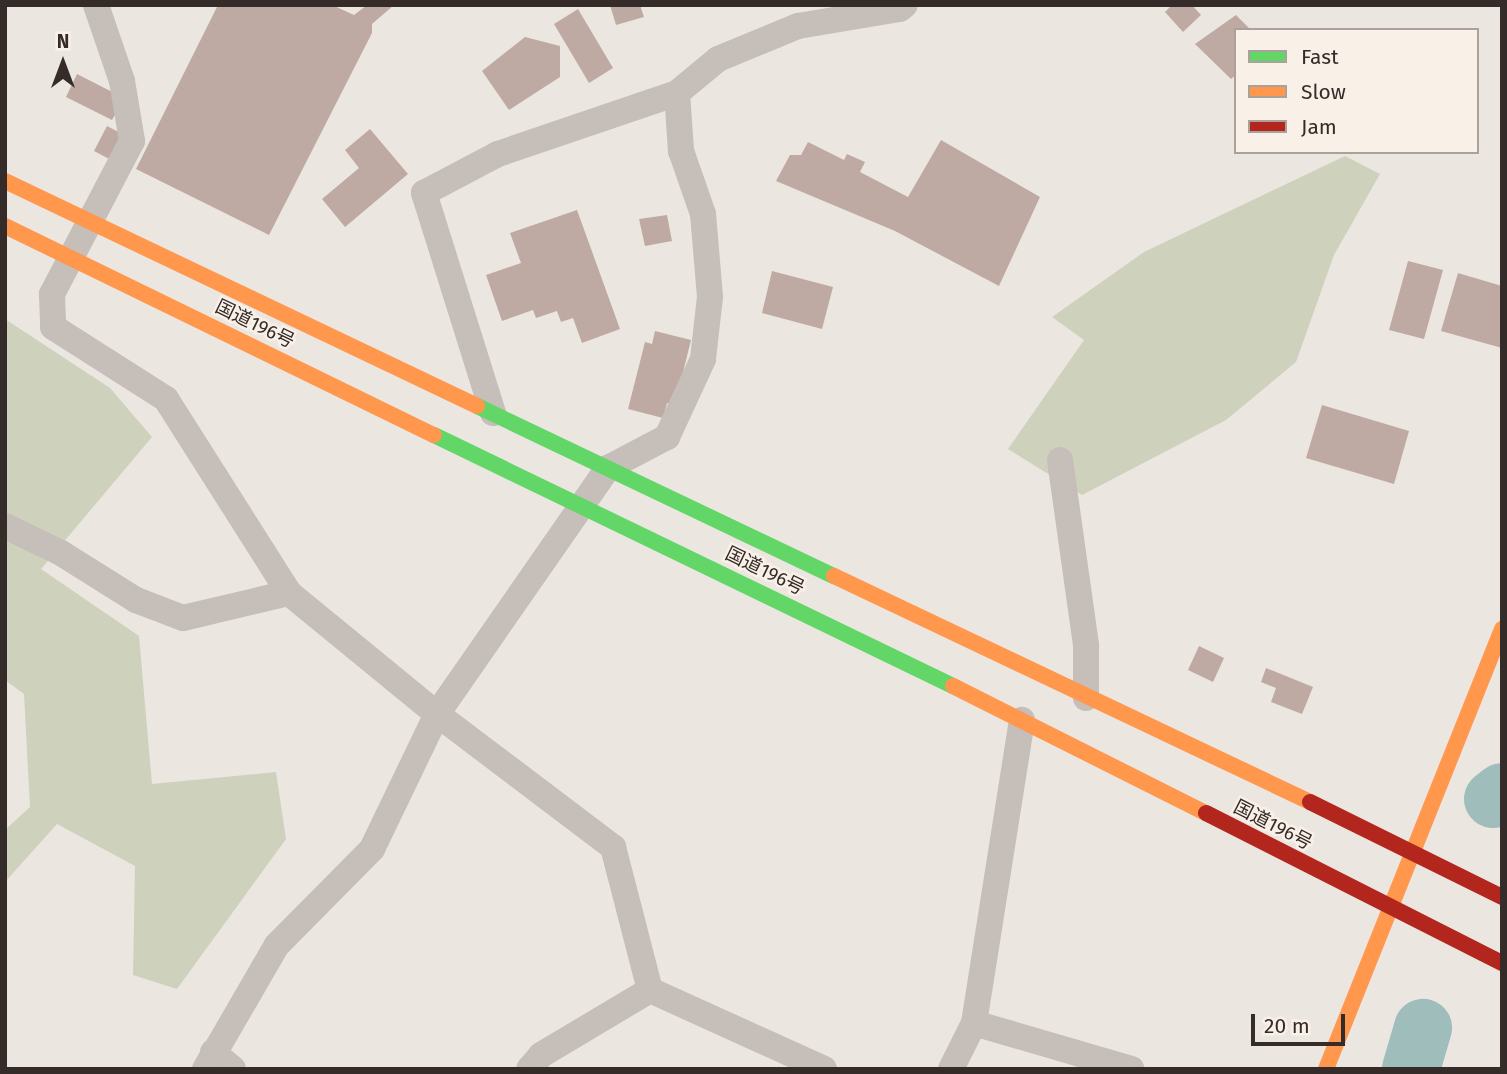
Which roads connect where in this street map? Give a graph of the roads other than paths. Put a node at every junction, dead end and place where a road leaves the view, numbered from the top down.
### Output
1 (96, 5) edge
2 (905, 5) edge
3 (677, 93) junction
4 (5, 181) edge
5 (90, 223) junction
6 (5, 226) edge
7 (71, 258) junction
8 (493, 413) junction
9 (1060, 460) dead end
10 (608, 468) junction
11 (582, 505) junction
12 (5, 526) edge
13 (289, 593) junction
14 (1502, 629) edge
15 (1086, 698) junction
16 (437, 714) junction
17 (1023, 720) junction
18 (1413, 851) junction
19 (1502, 897) edge
20 (1389, 908) junction
21 (1502, 963) edge
22 (650, 990) junction
23 (974, 1023) junction
24 (217, 1063) edge
25 (529, 1069) edge
26 (824, 1069) edge
27 (951, 1069) edge
28 (1131, 1069) edge
29 (1326, 1069) edge

1 - 5 street
2 - 3 street
3 - 8 street
3 - 10 street
4 - 5 main road, 国道196号
5 - 7 street
5 - 8 main road, 国道196号
6 - 7 main road, 国道196号
7 - 11 main road, 国道196号
7 - 13 street
8 - 10 main road, 国道196号
9 - 15 street
10 - 11 street
10 - 15 main road, 国道196号
11 - 16 street
11 - 17 main road, 国道196号
12 - 13 street
13 - 16 street
14 - 18 main road
15 - 18 main road, 国道196号
16 - 22 street
16 - 24 street
17 - 20 main road, 国道196号
17 - 23 street
18 - 19 main road, 国道196号
18 - 20 main road
20 - 21 main road, 国道196号
20 - 29 main road
22 - 25 street
22 - 26 street
23 - 27 street
23 - 28 street

